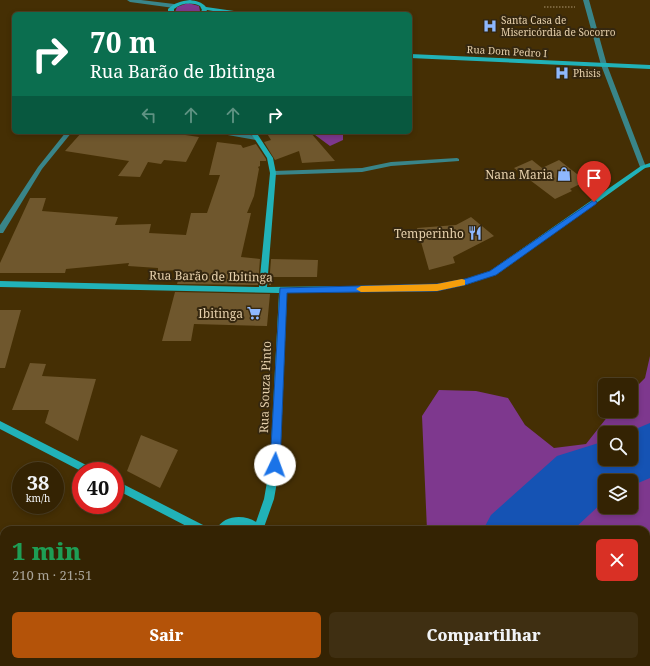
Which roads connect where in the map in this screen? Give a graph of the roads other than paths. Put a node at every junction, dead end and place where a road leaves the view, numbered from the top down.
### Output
1 (130, 0) edge
2 (586, 0) edge
3 (200, 2) edge
4 (174, 6) junction
5 (204, 8) junction
6 (171, 12) edge
7 (203, 12) edge
8 (229, 12) edge
9 (412, 56) edge
10 (604, 65) junction
11 (650, 67) edge
12 (66, 134) edge
13 (243, 134) edge
14 (254, 135) edge
15 (458, 160) dead end
16 (647, 166) edge
17 (273, 173) junction
18 (0, 231) edge
19 (0, 284) edge
20 (263, 288) junction
21 (283, 290) junction
22 (0, 425) edge
23 (72, 462) edge
24 (124, 489) edge
25 (196, 526) edge
26 (226, 526) edge
27 (254, 526) edge
28 (259, 526) edge

1 - 4 street
2 - 10 street
3 - 4 street
3 - 5 street
4 - 6 street
5 - 7 street
5 - 8 street
9 - 10 street, Rua Dom Pedro I
10 - 11 street, Rua Dom Pedro I
10 - 16 street
12 - 18 street
13 - 14 street
14 - 17 street
15 - 17 street
16 - 21 street, Rua Barão de Ibitinga
17 - 20 street
19 - 20 street, Rua Barão de Ibitinga
20 - 21 street, Rua Barão de Ibitinga
21 - 28 street, Rua Souza Pinto
22 - 23 street
24 - 25 street
26 - 27 street

